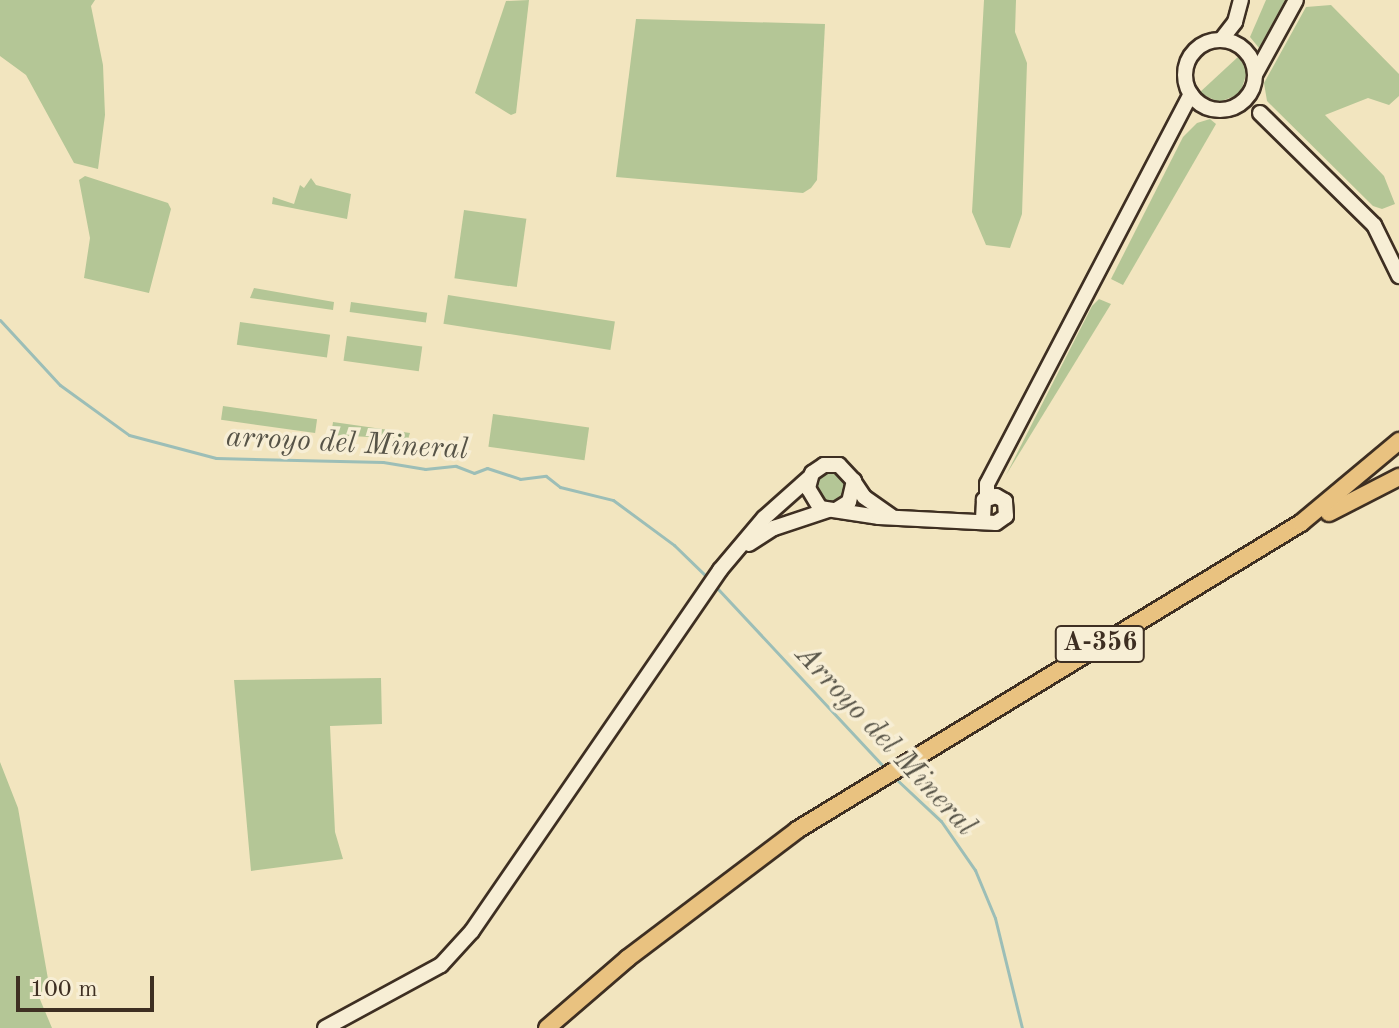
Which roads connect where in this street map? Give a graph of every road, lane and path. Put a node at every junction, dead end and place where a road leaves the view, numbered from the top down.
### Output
1 (1241, 0) edge
2 (1296, 0) edge
3 (1221, 40) junction
4 (1254, 75) junction
5 (1191, 94) junction
6 (1244, 98) junction
7 (1213, 109) junction
8 (1166, 147) junction
9 (1388, 252) junction
10 (1399, 276) edge
11 (1399, 285) edge
12 (1399, 441) edge
13 (810, 477) junction
14 (1399, 477) edge
15 (854, 481) junction
16 (832, 510) junction
17 (892, 516) junction
18 (1301, 523) junction
19 (730, 559) junction
20 (325, 1028) edge
21 (547, 1028) edge

1 - 3 street
2 - 4 street
3 - 4 street
3 - 5 street
4 - 6 street
5 - 7 street
5 - 8 street
6 - 7 street
6 - 9 street
7 - 8 street
8 - 17 street
9 - 10 street
9 - 11 street
12 - 18 main road, A-356
13 - 15 street
13 - 16 street
13 - 19 street
14 - 18 main road, A-356
15 - 16 street
15 - 17 street
16 - 17 street
16 - 19 street
18 - 21 main road, A-356
19 - 20 street

